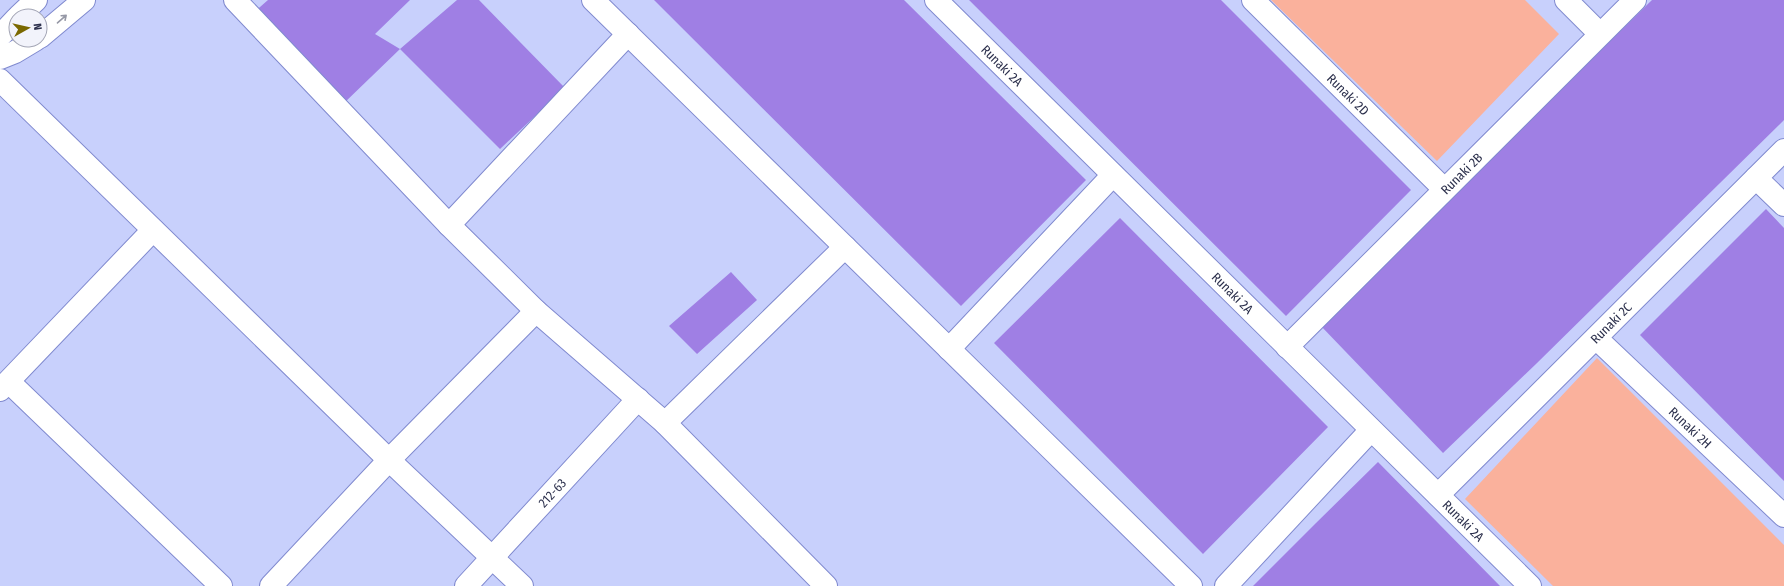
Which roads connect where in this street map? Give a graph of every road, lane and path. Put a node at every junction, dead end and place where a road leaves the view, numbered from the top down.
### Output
1 (36, 0) edge
2 (84, 0) edge
3 (235, 0) edge
4 (593, 0) edge
5 (936, 0) edge
6 (1253, 0) edge
7 (1566, 0) edge
8 (1635, 0) edge
9 (28, 8) edge
10 (8, 28) edge
11 (48, 30) edge
12 (628, 34) junction
13 (1600, 34) junction
14 (0, 36) edge
15 (22, 48) edge
16 (0, 58) edge
17 (0, 80) edge
18 (1784, 150) edge
19 (1113, 175) junction
20 (1756, 178) junction
21 (1444, 189) junction
22 (1784, 205) edge
23 (449, 225) junction
24 (153, 230) junction
25 (845, 247) junction
26 (536, 312) junction
27 (1596, 338) junction
28 (1287, 347) junction
29 (949, 349) junction
30 (4, 386) edge
31 (638, 399) junction
32 (665, 423) junction
33 (1371, 430) junction
34 (389, 460) junction
35 (1438, 495) junction
36 (1784, 516) edge
37 (492, 556) junction
38 (221, 586) edge
39 (271, 586) edge
40 (466, 586) edge
41 (522, 586) edge
42 (826, 586) edge
43 (1191, 586) edge
44 (1226, 586) edge
45 (1530, 586) edge

1 - 9 street
11 -> 2 street
3 - 23 street
4 - 12 street
5 - 19 street, Runaki 2A
6 - 21 street, Runaki 2D
7 - 13 street
8 - 13 street, Runaki 2B
10 - 14 street
12 - 23 street
12 - 25 street
13 - 21 street, Runaki 2B
15 - 16 street
17 - 24 street
18 - 20 street, Runaki 2C
19 - 28 street, Runaki 2A
19 - 29 street
20 - 22 street
20 - 27 street, Runaki 2C
21 - 28 street, Runaki 2B
23 - 26 street
24 - 30 street
24 - 34 street
25 - 29 street
25 - 32 street
26 - 31 street
26 - 34 street
27 - 35 street, Runaki 2C
27 - 36 street, Runaki 2H
28 - 33 street, Runaki 2A
29 - 43 street
30 - 38 street
31 - 32 street
31 - 37 street, 212-63
32 - 42 street
33 - 35 street, Runaki 2A
33 - 44 street
34 - 37 street
34 - 39 street
35 - 45 street, Runaki 2A
37 - 40 street, 212-63
37 - 41 street

